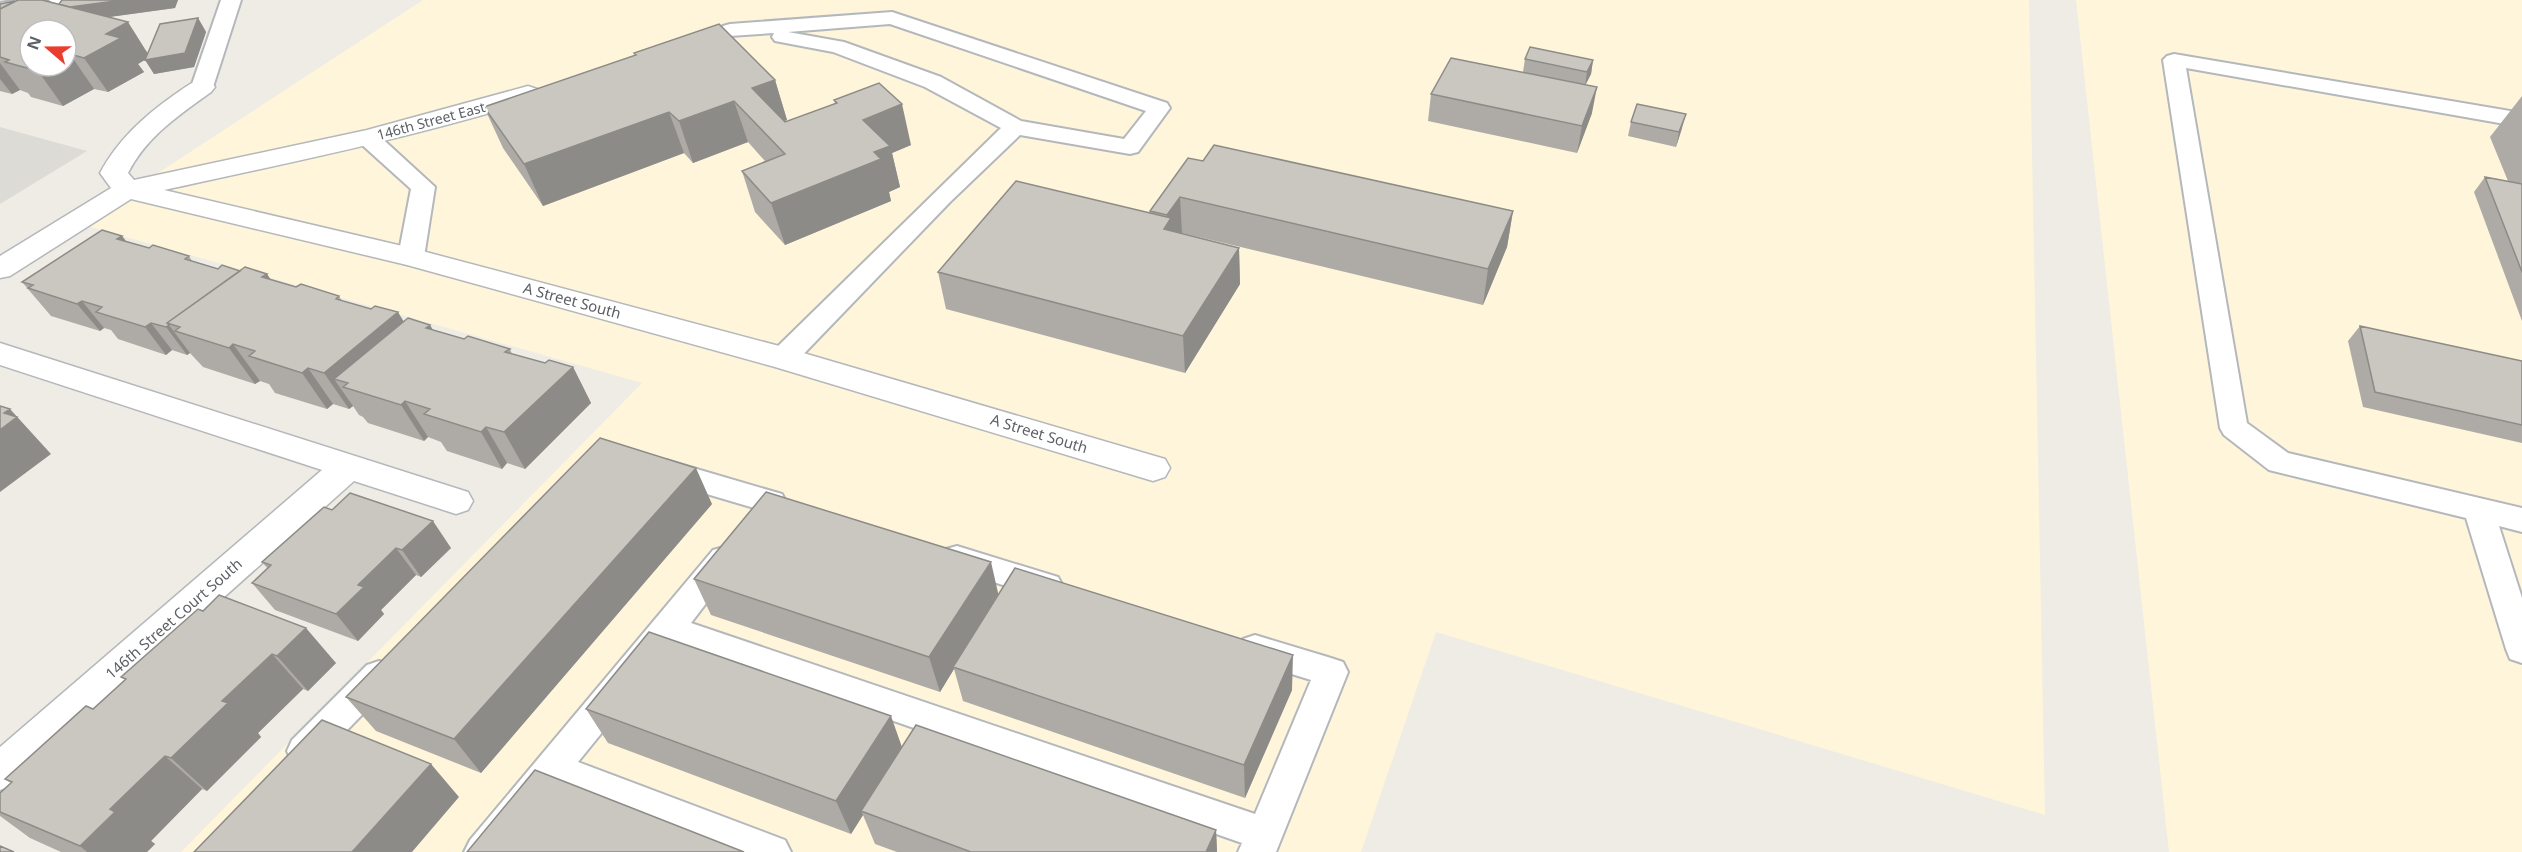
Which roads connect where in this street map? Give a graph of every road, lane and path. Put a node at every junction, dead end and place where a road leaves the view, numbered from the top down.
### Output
1 (60, 0) edge
2 (231, 0) edge
3 (0, 9) edge
4 (202, 87) joint
5 (551, 87) edge
6 (2522, 120) edge
7 (1015, 127) junction
8 (368, 138) junction
9 (127, 190) junction
10 (411, 257) junction
11 (0, 269) edge
12 (0, 354) edge
13 (783, 358) junction
14 (639, 464) edge
15 (349, 466) junction
16 (1153, 468) dead end
17 (456, 501) dead end
18 (2478, 509) junction
19 (2522, 520) edge
20 (931, 550) edge
21 (1080, 596) edge
22 (667, 628) junction
23 (1228, 641) edge
24 (2522, 649) edge
25 (397, 656) edge
26 (552, 768) junction
27 (0, 772) edge
28 (281, 775) edge
29 (1261, 843) edge
30 (483, 852) edge
31 (772, 852) edge

1 - 3 lane
2 - 4 lane
4 - 9 street
5 - 8 street, 146th Street East
6 - 18 lane
7 - 7 lane
7 - 13 lane
8 - 9 street, 146th Street East
8 - 10 lane
9 - 10 street, A Street South
9 - 11 street, 146th Street East
10 - 13 street, A Street South
12 - 15 street
13 - 16 street, A Street South
14 - 22 lane
15 - 17 street
15 - 27 street, 146th Street Court South
18 - 19 lane
18 - 24 lane
20 - 21 lane
22 - 26 lane
22 - 29 lane
23 - 29 lane
25 - 28 lane
26 - 30 lane
26 - 31 lane

